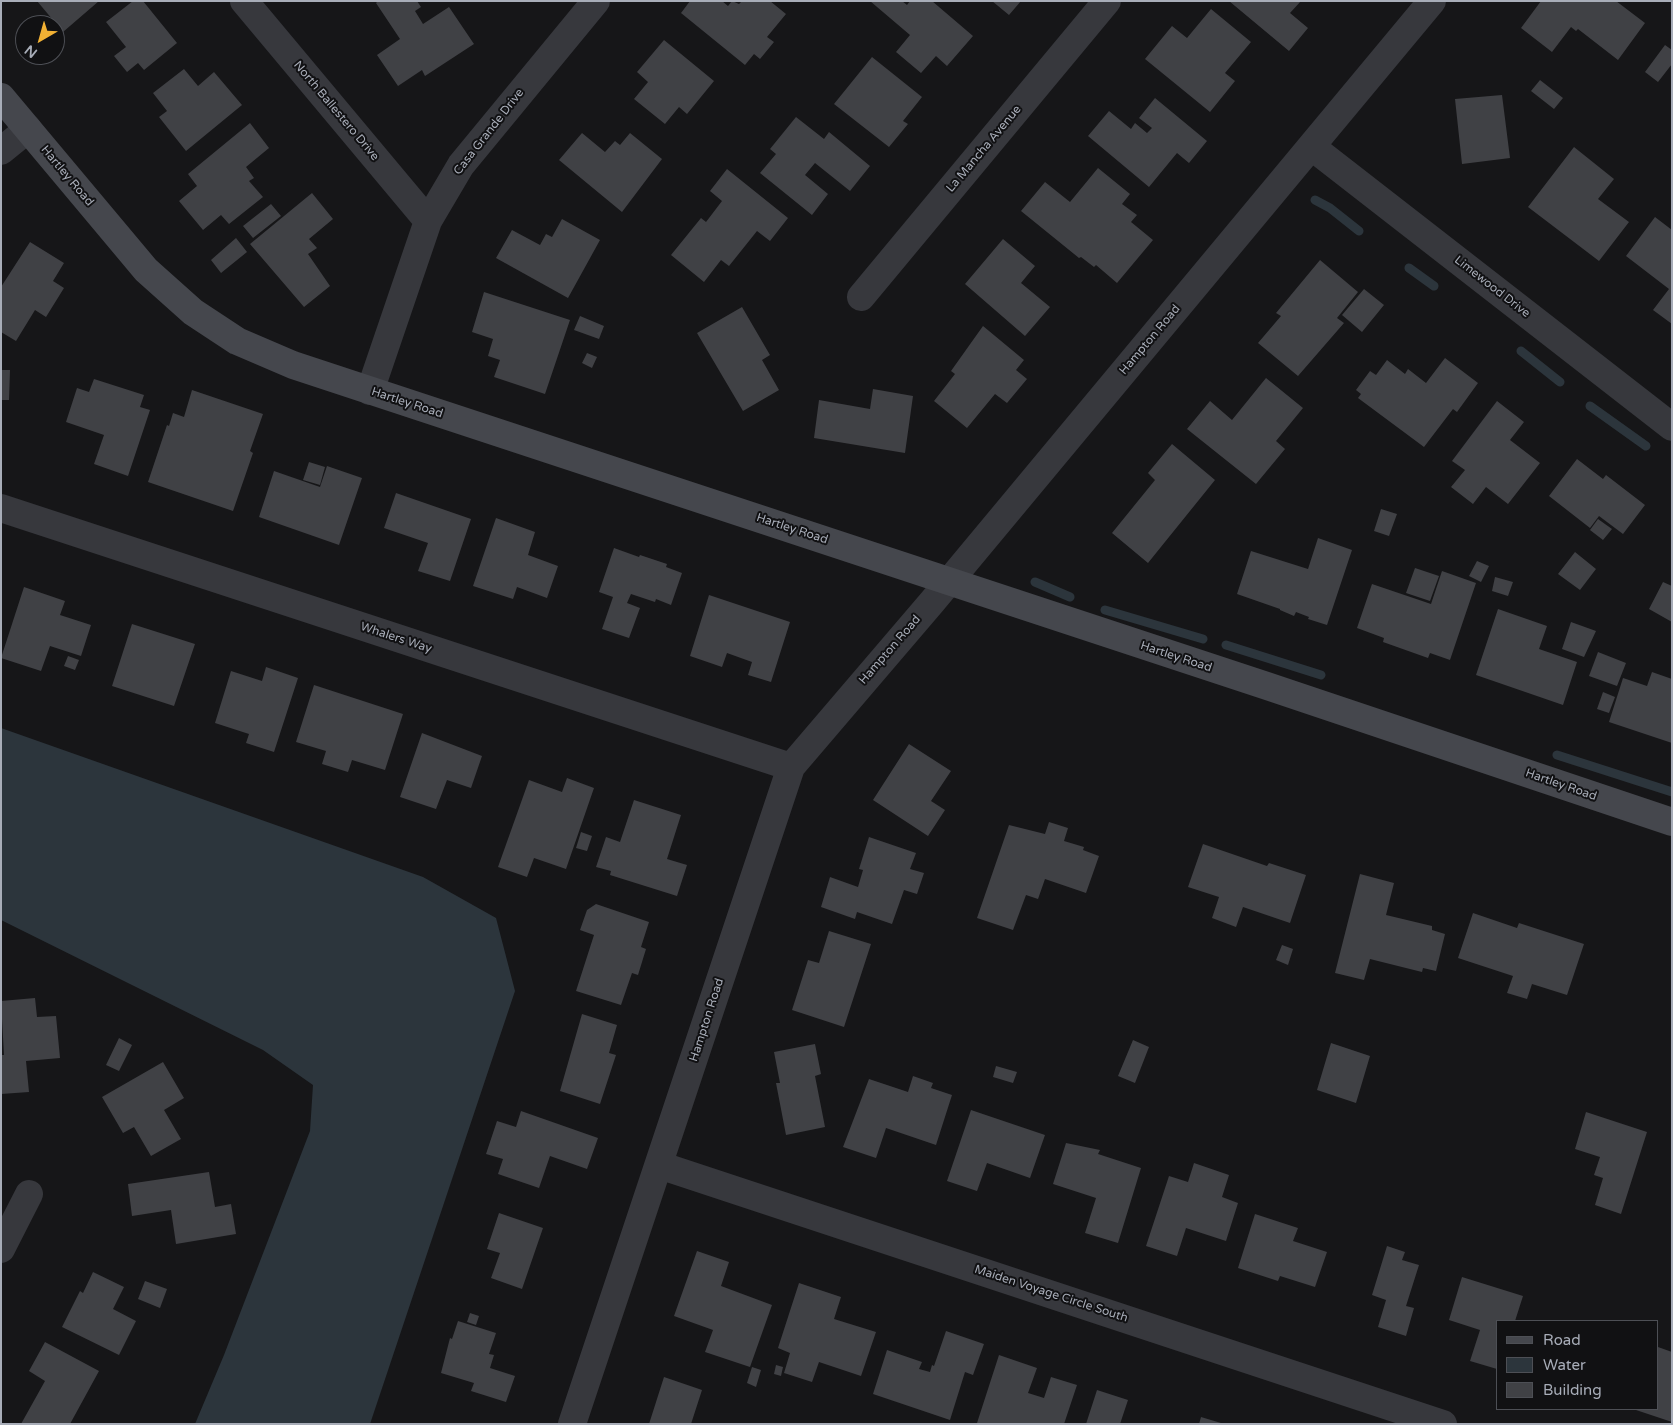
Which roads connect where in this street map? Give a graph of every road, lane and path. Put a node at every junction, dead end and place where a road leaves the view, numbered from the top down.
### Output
1 (244, 1) edge
2 (596, 1) edge
3 (1106, 1) edge
4 (1432, 1) edge
5 (1, 97) edge
6 (28, 129) junction
7 (1312, 146) junction
8 (1, 151) edge
9 (428, 221) junction
10 (861, 297) dead end
11 (370, 391) junction
12 (1672, 427) edge
13 (1, 508) edge
14 (949, 581) junction
15 (791, 767) junction
16 (1672, 822) edge
17 (659, 1164) junction
18 (29, 1194) dead end
19 (1, 1248) edge
20 (572, 1424) edge
21 (1443, 1424) edge

1 - 9 street, North Ballestero Drive
2 - 9 street, Casa Grande Drive
3 - 10 street, La Mancha Avenue
4 - 7 street, Hampton Road
5 - 6 street, Hartley Road
6 - 8 street
6 - 11 street, Hartley Road
7 - 12 street, Limewood Drive
7 - 14 street, Hampton Road
9 - 11 street, Casa Grande Drive
11 - 14 street, Hartley Road
13 - 15 street, Whalers Way
14 - 15 street, Hampton Road
14 - 16 street, Hartley Road
15 - 17 street, Hampton Road
17 - 20 street, Hampton Road
17 - 21 street, Maiden Voyage Circle South
18 - 19 street

